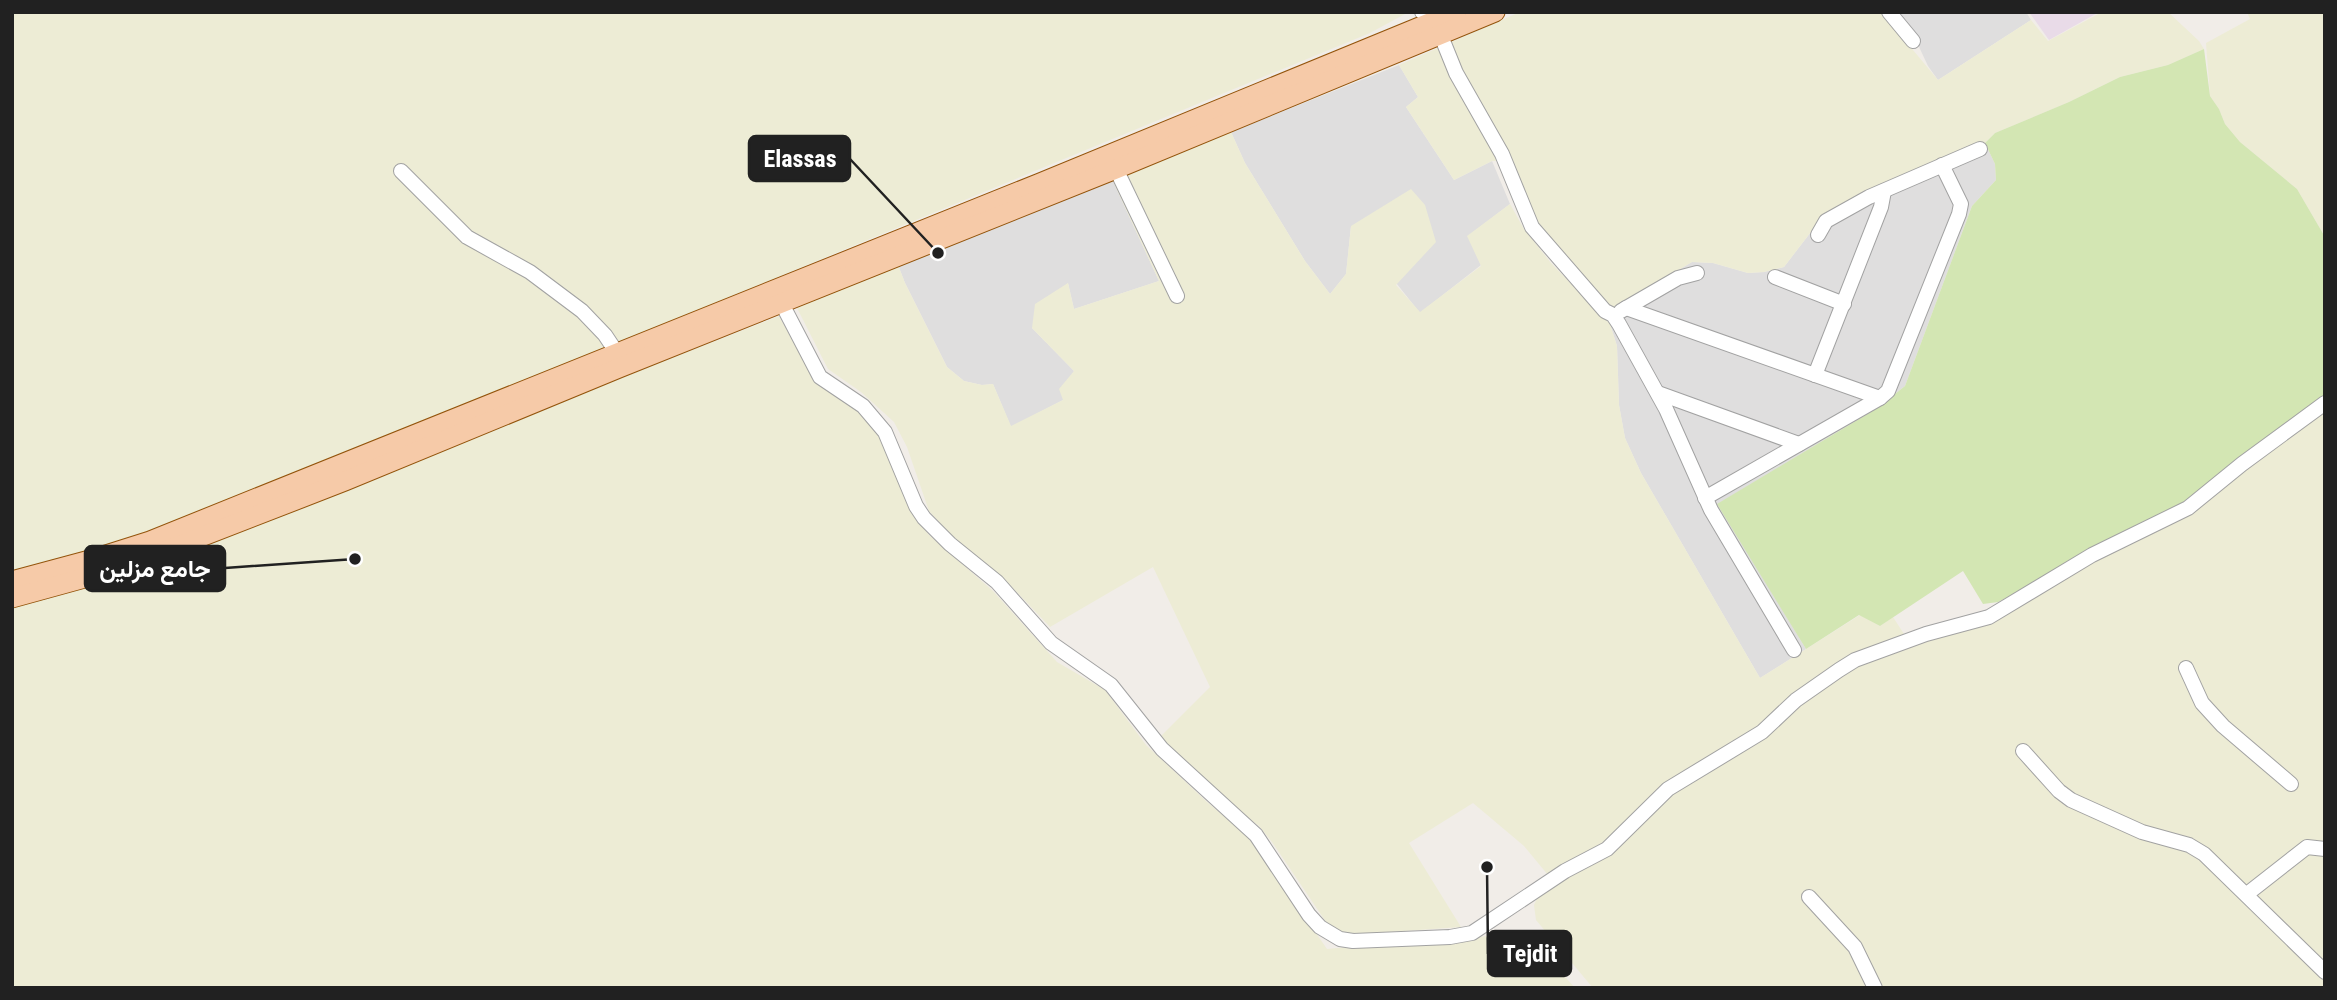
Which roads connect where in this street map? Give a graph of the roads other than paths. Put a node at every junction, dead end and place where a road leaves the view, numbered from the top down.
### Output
1 (1415, 12) edge
2 (1495, 12) edge
3 (1889, 12) edge
4 (1439, 25) edge
5 (1406, 32) junction
6 (1913, 41) dead end
7 (1447, 53) junction
8 (1980, 149) dead end
9 (1942, 165) junction
10 (1116, 169) junction
11 (401, 171) dead end
12 (1043, 190) junction
13 (1884, 191) junction
14 (1818, 235) dead end
15 (1698, 273) dead end
16 (1776, 277) dead end
17 (1177, 296) dead end
18 (781, 302) junction
19 (1843, 304) junction
20 (1620, 311) junction
21 (621, 359) junction
22 (1815, 375) junction
23 (1658, 393) junction
24 (1881, 398) junction
25 (2325, 403) edge
26 (1798, 444) junction
27 (1705, 498) junction
28 (153, 548) junction
29 (12, 581) edge
30 (12, 598) edge
31 (1794, 650) dead end
32 (2186, 668) dead end
33 (2023, 751) dead end
34 (2291, 784) dead end
35 (2325, 849) edge
36 (2248, 894) junction
37 (1809, 897) dead end
38 (2325, 972) edge
39 (1875, 988) edge

1 - 5 street
2 - 4 main road
3 - 6 street
4 - 5 main road
4 - 7 street
4 - 7 street
4 - 10 main road
5 - 12 main road
7 - 20 street
8 - 9 street
9 - 13 street
9 - 24 street
10 - 12 main road
10 - 17 street
11 - 21 street
12 - 18 main road
12 - 21 main road
13 - 14 street
13 - 19 street
15 - 20 street
16 - 19 street
18 - 21 main road
18 - 25 street
19 - 22 street
20 - 22 street
20 - 23 street
21 - 28 main road
22 - 24 street
23 - 26 street
23 - 27 street
24 - 26 street
26 - 27 street
27 - 31 street
28 - 29 main road
28 - 30 main road
32 - 34 street
33 - 36 street
35 - 36 street
36 - 38 street
37 - 39 street

